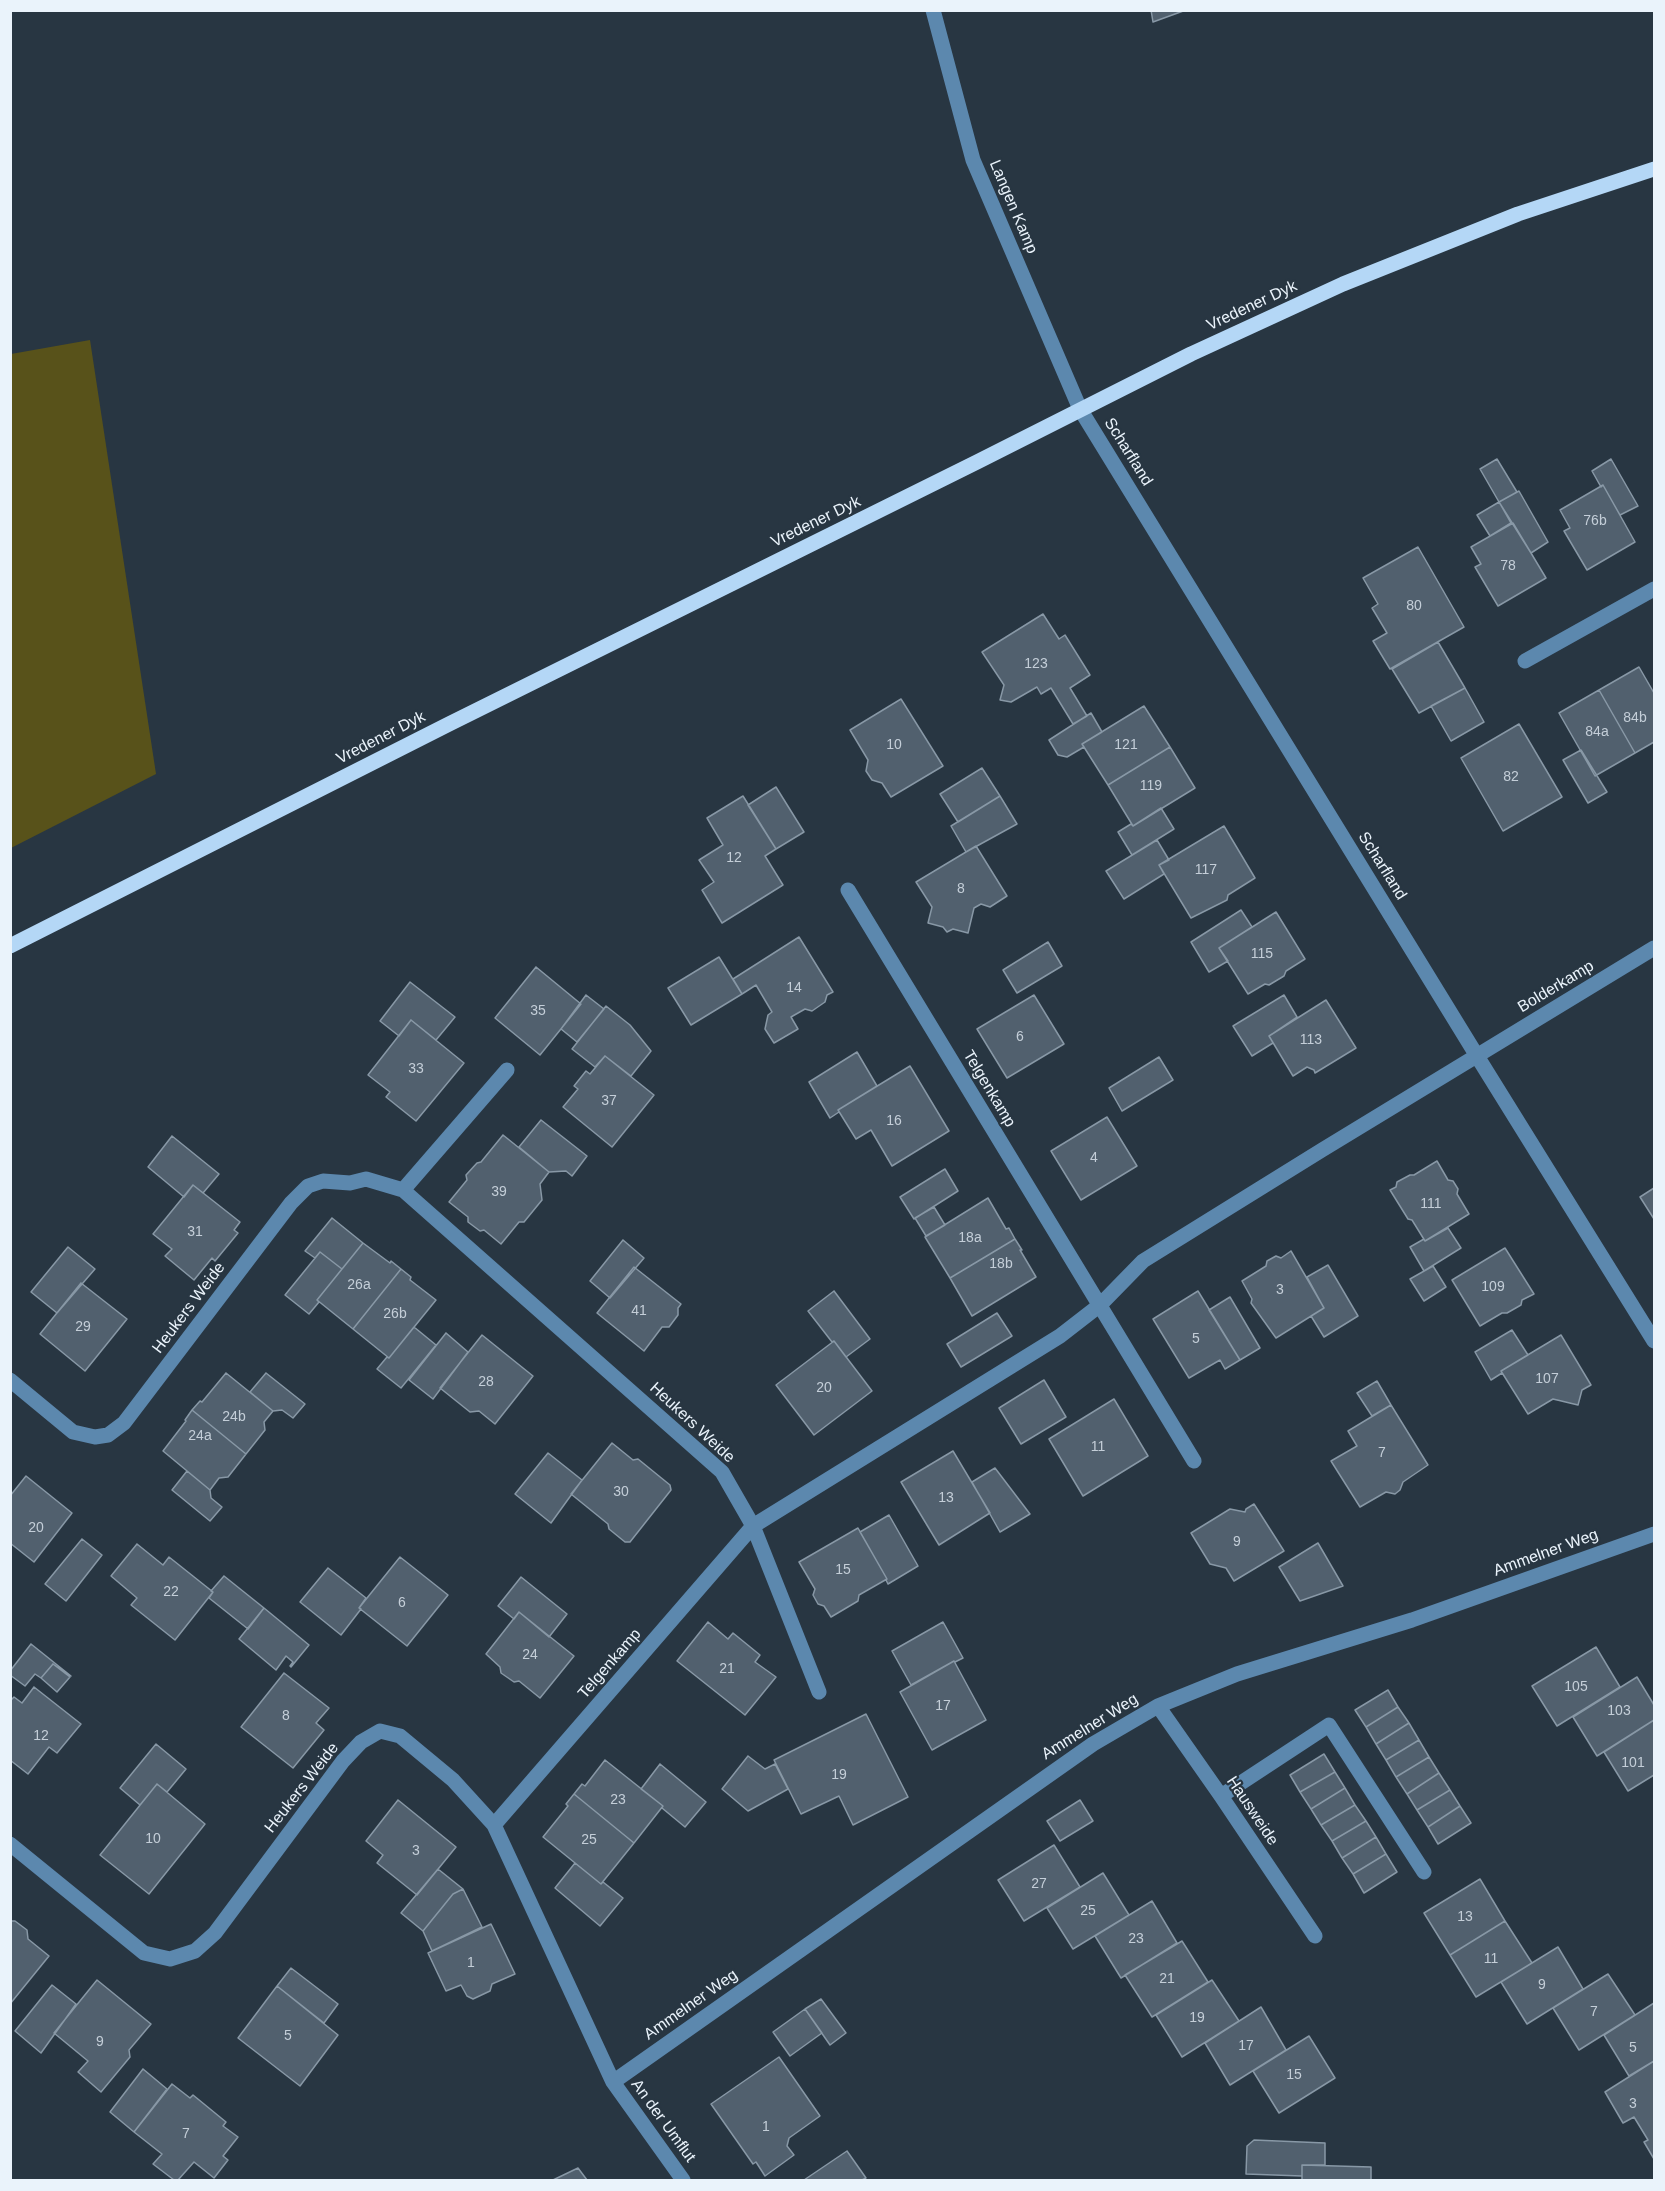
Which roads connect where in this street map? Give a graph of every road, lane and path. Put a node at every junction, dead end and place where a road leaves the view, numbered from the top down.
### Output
1 (933, 10) edge
2 (1654, 169) edge
3 (1080, 409) junction
4 (1654, 589) edge
5 (1525, 661) dead end
6 (848, 890) dead end
7 (10, 946) edge
8 (1654, 948) edge
9 (1477, 1056) junction
10 (507, 1070) dead end
11 (403, 1190) junction
12 (1100, 1305) junction
13 (1654, 1341) edge
14 (10, 1380) edge
15 (1194, 1461) dead end
16 (753, 1526) junction
17 (1654, 1534) edge
18 (819, 1692) dead end
19 (1158, 1706) junction
20 (1221, 1796) junction
21 (494, 1825) junction
22 (10, 1844) edge
23 (1424, 1872) dead end
24 (1315, 1936) dead end
25 (613, 2082) junction
26 (683, 2181) edge

1 - 3 street, Langen Kamp
2 - 3 main road, Vredener Dyk
3 - 7 main road, Vredener Dyk
3 - 9 street, Scharfland
4 - 5 street
6 - 12 street, Telgenkamp
8 - 9 street, Bolderkamp
9 - 12 street, Telgenkamp
9 - 13 street, Scharfland
10 - 11 street
11 - 14 street, Heukers Weide
11 - 16 street, Heukers Weide
12 - 15 street, Telgenkamp
12 - 16 street, Telgenkamp
16 - 18 street
16 - 21 street, Telgenkamp
17 - 19 street, Ammelner Weg
19 - 20 street, Hausweide
19 - 25 street, Ammelner Weg
20 - 23 street
20 - 24 street, Hausweide
21 - 22 street, Heukers Weide
21 - 25 street, Heukers Weide
25 - 26 street, An der Umflut

